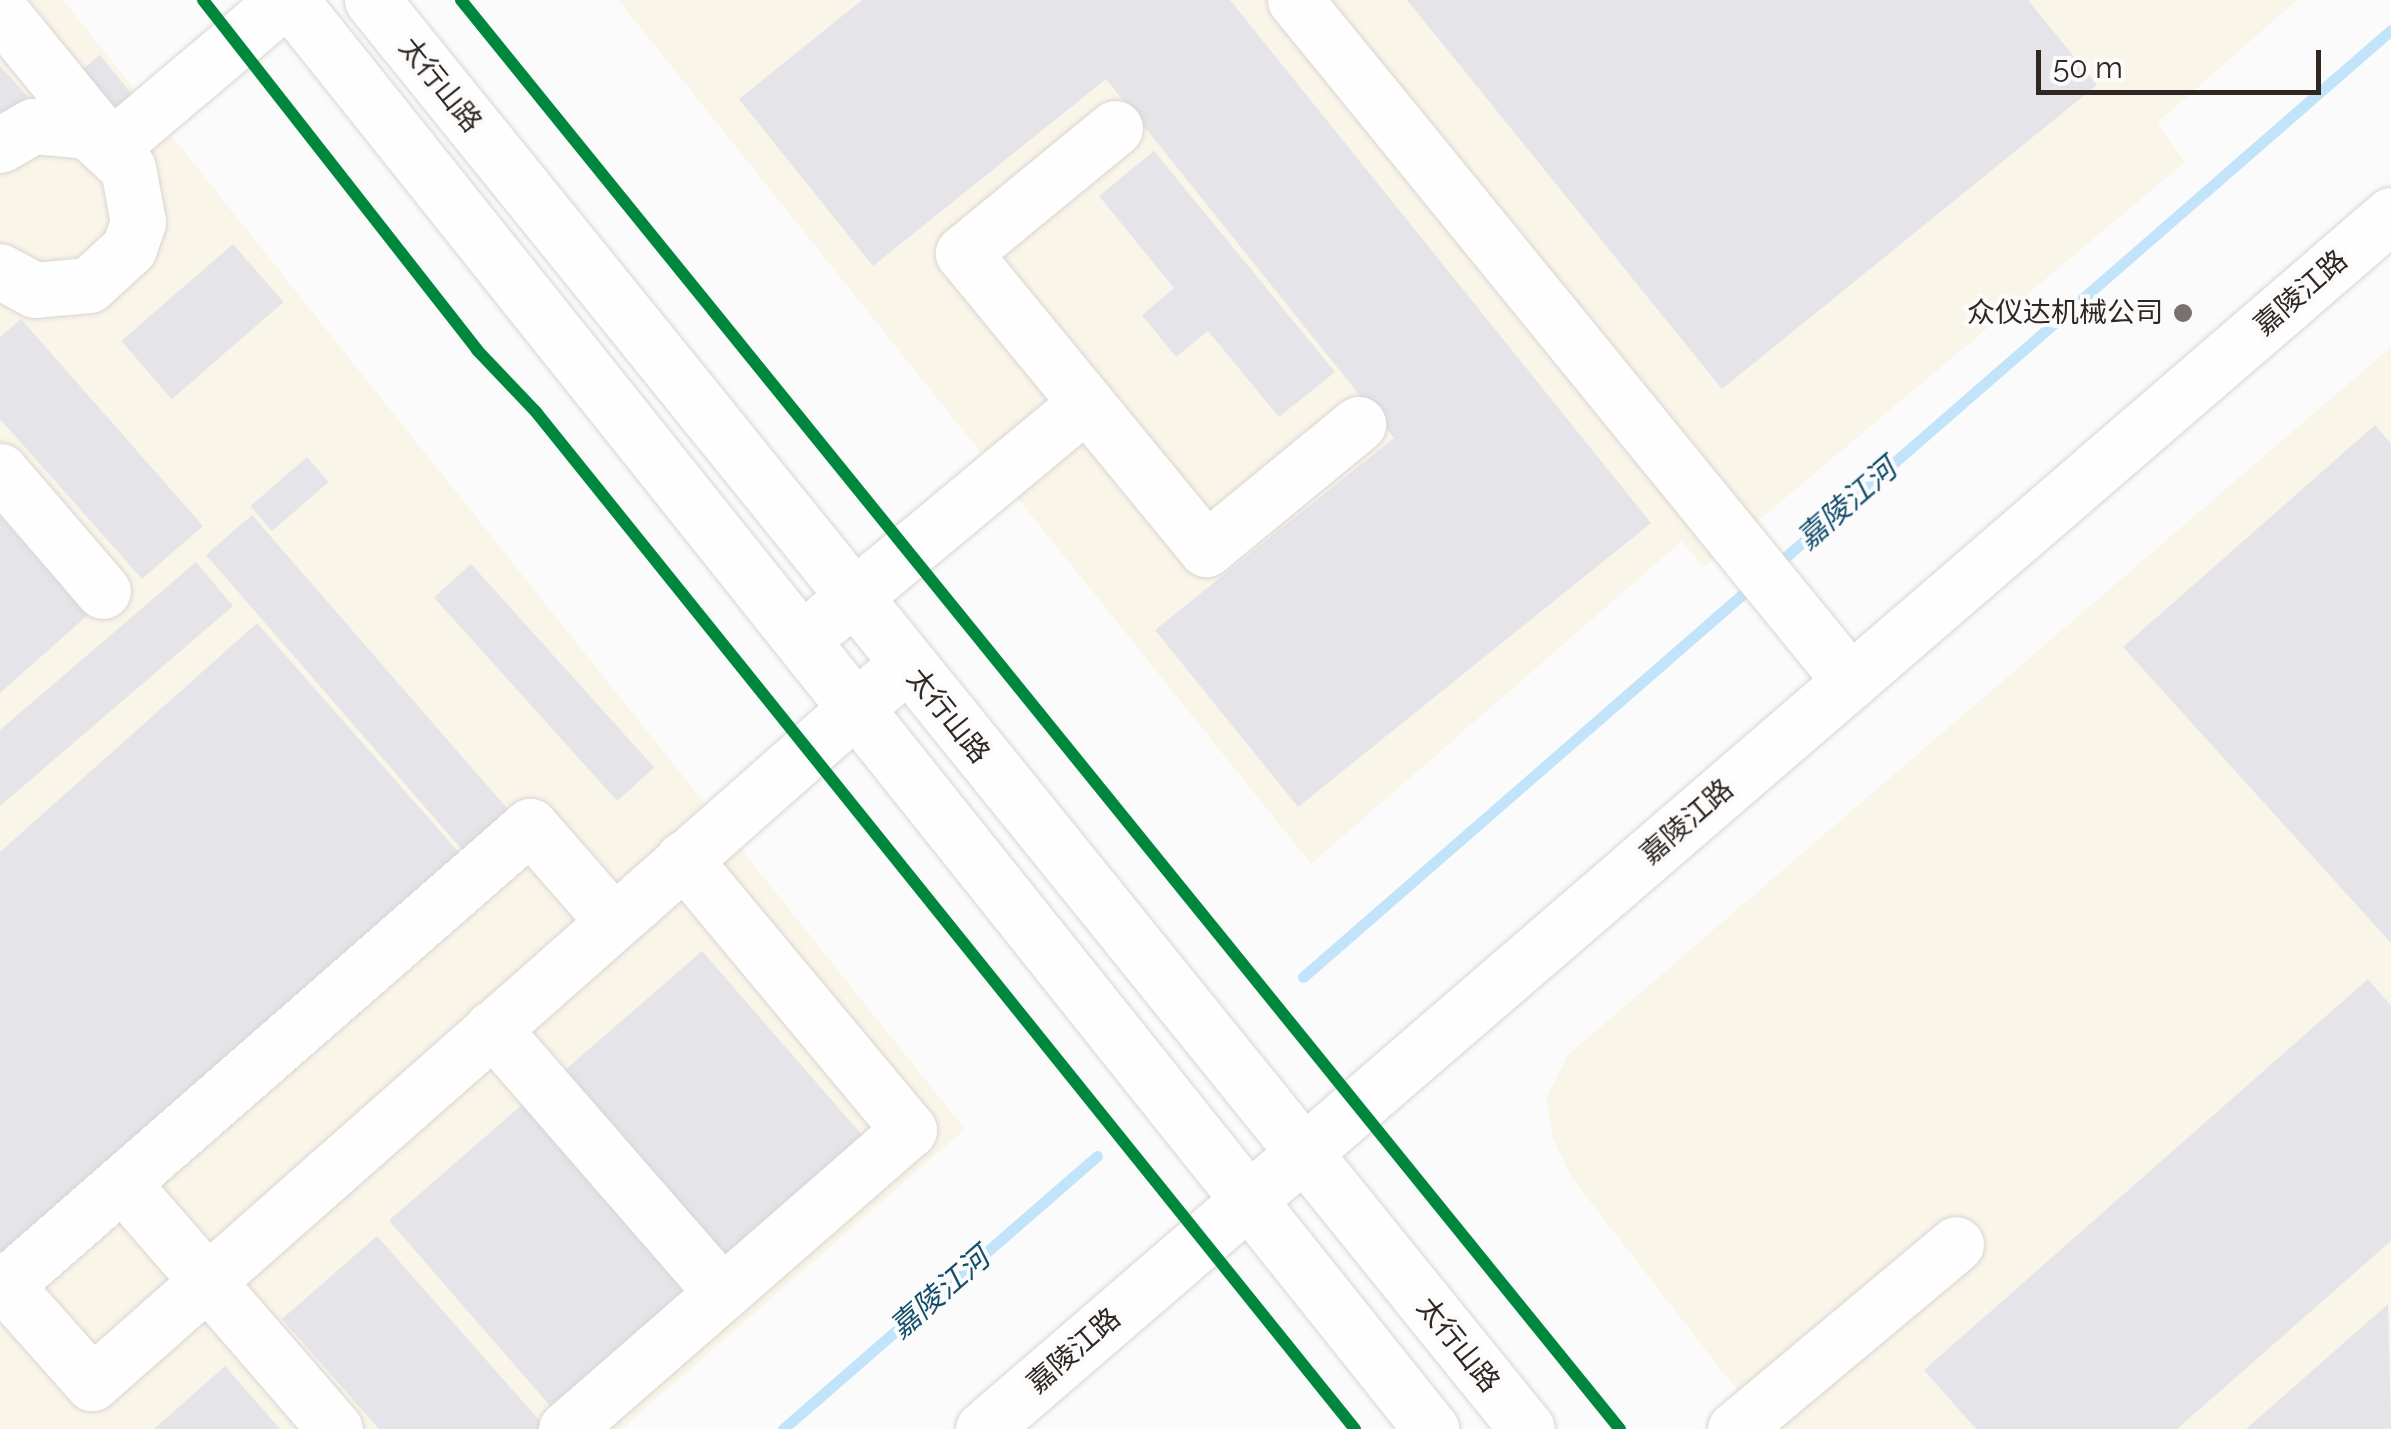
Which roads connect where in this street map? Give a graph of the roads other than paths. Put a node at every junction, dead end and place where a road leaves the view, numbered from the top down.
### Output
1 (288, 0) edge
2 (372, 0) edge
3 (1296, 0) edge
4 (0, 10) edge
5 (1115, 128) dead end
6 (0, 145) edge
7 (112, 146) junction
8 (2391, 215) edge
9 (0, 271) edge
10 (1086, 403) junction
11 (1358, 424) dead end
12 (0, 470) edge
13 (103, 591) dead end
14 (853, 598) junction
15 (801, 642) junction
16 (906, 664) junction
17 (1850, 681) junction
18 (854, 707) junction
19 (682, 859) junction
20 (613, 921) junction
21 (492, 1028) junction
22 (1303, 1154) junction
23 (122, 1182) junction
24 (1248, 1202) junction
25 (1956, 1244) dead end
26 (208, 1280) junction
27 (722, 1294) junction
28 (335, 1429) edge
29 (566, 1429) edge
30 (984, 1429) edge
31 (1431, 1429) edge
32 (1527, 1429) edge
33 (1735, 1429) edge

1 - 7 street
1 - 15 street
2 - 14 street, 太行山路
3 - 17 street
4 - 7 street
5 - 10 street
6 - 7 street
7 - 9 street
8 - 17 street, 嘉陵江路
10 - 11 street
10 - 14 street
12 - 13 street
14 - 15 street
14 - 16 street, 太行山路
15 - 18 street
16 - 18 street
16 - 22 street, 太行山路
17 - 22 street, 嘉陵江路
18 - 19 street
18 - 24 street
19 - 20 street
19 - 27 street
20 - 21 street
20 - 23 street
21 - 26 street
21 - 27 street
22 - 24 street, 嘉陵江路
22 - 32 street, 太行山路
23 - 26 street
23 - 26 street
24 - 30 street, 嘉陵江路
24 - 31 street
25 - 33 street
26 - 28 street
27 - 29 street

